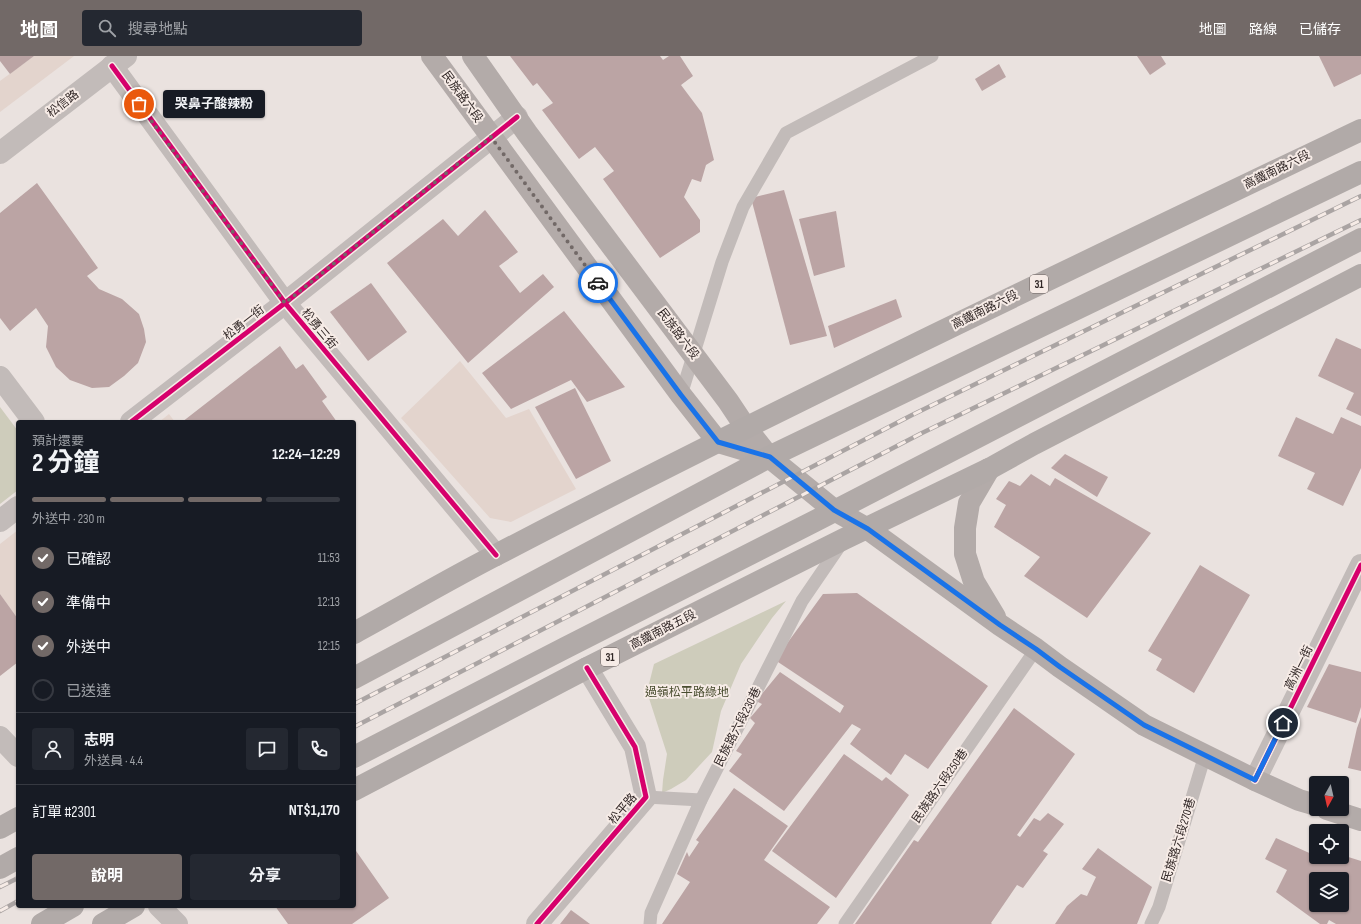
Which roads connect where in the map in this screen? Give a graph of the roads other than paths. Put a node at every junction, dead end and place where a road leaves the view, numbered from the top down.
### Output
1 (432, 56) edge
2 (473, 56) edge
3 (932, 56) edge
4 (119, 61) edge
5 (517, 117) junction
6 (1361, 130) edge
7 (491, 137) junction
8 (0, 153) edge
9 (1361, 172) edge
10 (1361, 239) edge
11 (1361, 275) edge
12 (285, 303) junction
13 (694, 355) junction
14 (0, 377) edge
15 (681, 395) junction
16 (32, 420) edge
17 (134, 420) edge
18 (746, 428) junction
19 (718, 442) junction
20 (770, 457) junction
21 (989, 469) junction
22 (16, 509) edge
23 (834, 510) junction
24 (0, 521) edge
25 (868, 529) junction
26 (844, 539) junction
27 (496, 555) junction
28 (1361, 565) edge
29 (1000, 625) junction
30 (356, 632) edge
31 (1036, 649) junction
32 (587, 668) junction
33 (356, 677) edge
34 (0, 737) edge
35 (16, 754) edge
36 (1205, 755) junction
37 (356, 756) edge
38 (1255, 780) junction
39 (356, 789) edge
40 (646, 797) junction
41 (701, 800) junction
42 (1309, 803) edge
43 (1349, 816) edge
44 (16, 819) edge
45 (1361, 820) edge
46 (0, 828) edge
47 (16, 859) edge
48 (0, 868) edge
49 (70, 908) edge
50 (131, 908) edge
51 (160, 908) edge
52 (42, 924) edge
53 (103, 924) edge
54 (177, 924) edge
55 (537, 924) edge
56 (650, 924) edge
57 (845, 924) edge
58 (1152, 924) edge

1 - 7 main road, 民族路六段
2 - 5 main road, 民族路六段
3 - 13 lane
4 - 8 street, 松信路
4 - 12 street, 松勇三街
5 - 7 street, 松勇一街
5 - 13 main road, 民族路六段
6 - 18 main road, 高鐵南路六段 / 31
7 - 12 street, 松勇一街
7 - 15 main road, 民族路六段
9 - 20 main road
10 - 23 main road, 31
11 - 21 main road, 31
12 - 17 street, 松勇一街
12 - 27 street, 松勇三街
13 - 15 lane
13 - 18 main road, 民族路六段
14 - 16 street
15 - 19 main road, 民族路六段
18 - 19 main road, 高鐵南路六段 / 31
18 - 20 main road, 民族路六段
19 - 20 main road, 民族路六段
19 - 27 main road, 31
20 - 23 main road, 民族路六段
20 - 33 main road
21 - 25 main road, 31
21 - 29 main road
22 - 24 street
23 - 25 main road, 民族路六段
23 - 37 main road, 31
25 - 26 main road, 高鐵南路五段 / 31
25 - 29 main road, 民族路六段
26 - 32 main road, 高鐵南路五段 / 31
26 - 41 lane, 民族路六段230巷
27 - 30 main road, 31
28 - 38 street, 高洲一街
29 - 31 main road, 民族路六段
31 - 36 main road, 民族路六段
31 - 57 lane, 民族路六段250巷
32 - 39 main road, 高鐵南路五段 / 31
32 - 40 street, 松平路
34 - 35 street
36 - 38 main road, 民族路六段
36 - 58 lane, 民族路六段270巷
38 - 42 main road, 民族路六段
40 - 41 lane
40 - 55 street, 松平路
41 - 56 lane, 民族路六段230巷
43 - 45 main road
44 - 46 main road
47 - 48 main road
49 - 52 main road
50 - 53 main road
51 - 54 street

